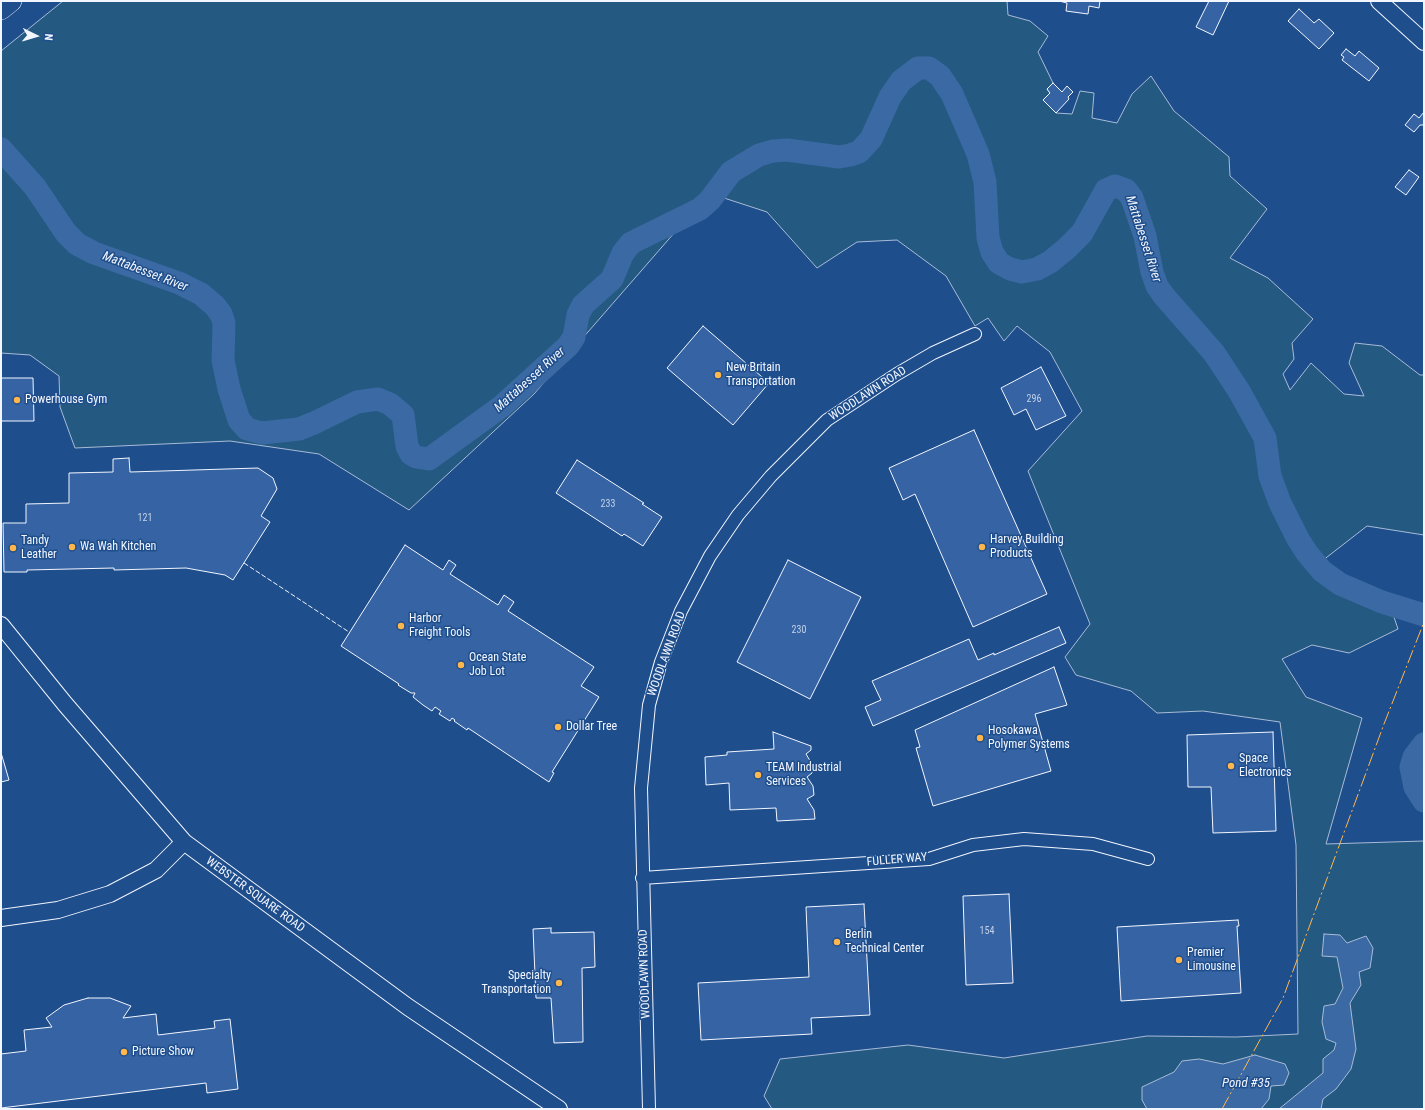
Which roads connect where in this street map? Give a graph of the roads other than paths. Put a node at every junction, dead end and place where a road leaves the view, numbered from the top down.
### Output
1 (11, 1) edge
2 (1379, 1) edge
3 (1, 9) edge
4 (1424, 42) edge
5 (975, 334) dead end
6 (1, 625) edge
7 (184, 842) junction
8 (1148, 859) dead end
9 (642, 878) junction
10 (1, 918) edge
11 (559, 1109) edge
12 (649, 1109) edge

1 - 3 highway
2 - 4 main road
5 - 9 street, WOODLAWN ROAD
6 - 7 main road, WEBSTER SQUARE ROAD
7 - 10 main road
7 - 11 main road, WEBSTER SQUARE ROAD
8 - 9 street, FULLER WAY
9 - 12 street, WOODLAWN ROAD

